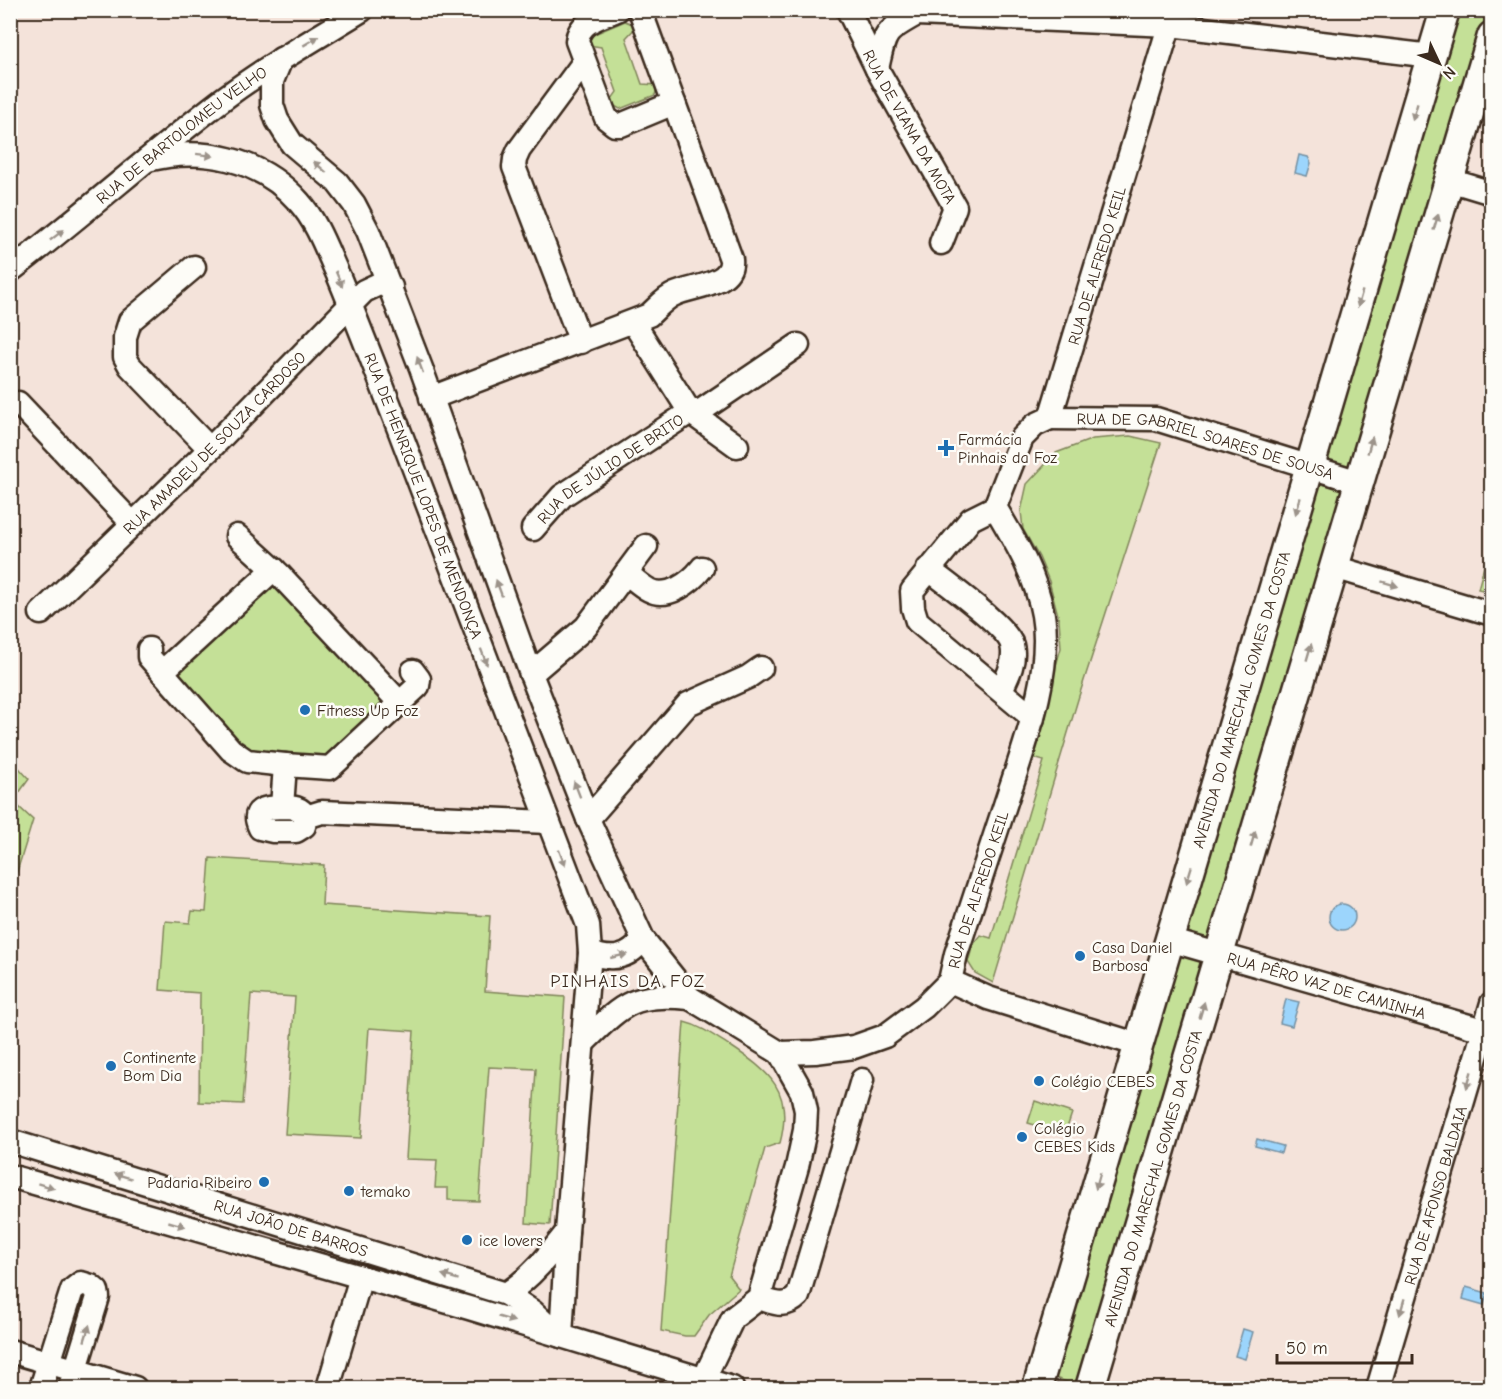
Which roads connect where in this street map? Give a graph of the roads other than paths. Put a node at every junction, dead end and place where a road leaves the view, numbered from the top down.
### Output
1 (362, 10) edge
2 (617, 10) edge
3 (640, 10) edge
4 (848, 10) edge
5 (894, 10) edge
6 (1445, 10) edge
7 (974, 13) edge
8 (917, 14) junction
9 (1172, 18) edge
10 (1491, 36) edge
11 (1432, 56) junction
12 (281, 59) junction
13 (584, 62) junction
14 (877, 69) junction
15 (674, 103) junction
16 (147, 160) junction
17 (1449, 180) junction
18 (1491, 193) edge
19 (941, 243) dead end
20 (194, 267) dead end
21 (10, 271) edge
22 (391, 287) junction
23 (351, 305) junction
24 (633, 322) junction
25 (581, 342) junction
26 (798, 345) dead end
27 (431, 398) junction
28 (18, 404) dead end
29 (690, 412) junction
30 (1050, 418) junction
31 (737, 446) dead end
32 (210, 449) junction
33 (1310, 467) junction
34 (1359, 482) junction
35 (995, 507) junction
36 (133, 524) junction
37 (532, 529) dead end
38 (237, 536) dead end
39 (646, 546) dead end
40 (1334, 567) junction
41 (702, 568) dead end
42 (274, 569) junction
43 (928, 569) junction
44 (626, 573) junction
45 (41, 613) dead end
46 (1491, 614) edge
47 (149, 649) dead end
48 (761, 668) dead end
49 (413, 671) dead end
50 (162, 672) junction
51 (531, 674) junction
52 (1001, 690) junction
53 (400, 703) junction
54 (1033, 718) junction
55 (285, 765) junction
56 (282, 807) junction
57 (306, 817) junction
58 (588, 819) junction
59 (548, 822) junction
60 (643, 939) junction
61 (1170, 940) junction
62 (590, 953) junction
63 (1218, 955) junction
64 (950, 981) junction
65 (690, 998) junction
66 (1491, 1003) edge
67 (1483, 1030) junction
68 (584, 1042) junction
69 (1138, 1045) junction
70 (780, 1053) junction
71 (862, 1080) dead end
72 (10, 1141) edge
73 (10, 1176) edge
74 (567, 1232) junction
75 (361, 1276) junction
76 (506, 1294) junction
77 (759, 1298) junction
78 (561, 1336) junction
79 (10, 1351) edge
80 (49, 1363) junction
81 (72, 1380) edge
82 (702, 1386) edge
83 (41, 1389) edge
84 (135, 1389) edge
85 (328, 1389) edge
86 (732, 1389) edge
87 (1037, 1389) edge
88 (1090, 1389) edge
89 (1378, 1389) edge

12 -> 1 street, RUA DE BARTOLOMEU VELHO
2 - 13 street
3 - 15 street
4 - 14 street, RUA DE VIANA DA MOTA
5 - 8 street
6 - 11 main road, AVENIDA DO MARECHAL GOMES DA COSTA
7 - 8 street
7 - 9 street
8 - 14 street
9 - 11 street
9 - 30 street, RUA DE ALFREDO KEIL
10 - 17 main road, AVENIDA DO MARECHAL GOMES DA COSTA
11 -> 33 main road, AVENIDA DO MARECHAL GOMES DA COSTA
12 - 16 street, RUA DE BARTOLOMEU VELHO
22 -> 12 street
13 - 15 street
13 - 25 street
14 - 19 street, RUA DE VIANA DA MOTA
15 - 24 street
21 -> 16 street, RUA DE BARTOLOMEU VELHO
16 -> 23 street, RUA DE HENRIQUE LOPES DE MENDONÇA
17 - 18 street
34 -> 17 main road, AVENIDA DO MARECHAL GOMES DA COSTA
20 - 32 street
22 - 23 street, RUA AMADEU DE SOUZA CARDOSO
27 -> 22 street
23 - 32 street, RUA AMADEU DE SOUZA CARDOSO
23 -> 59 street, RUA DE HENRIQUE LOPES DE MENDONÇA
24 - 25 street
24 - 29 street, RUA DE JÚLIO DE BRITO
25 - 27 street
26 - 29 street, RUA DE JÚLIO DE BRITO
51 -> 27 street
28 - 36 street
29 - 31 street, RUA DE JÚLIO DE BRITO
29 - 37 street, RUA DE JÚLIO DE BRITO
30 - 33 street, RUA DE GABRIEL SOARES DE SOUSA
30 - 35 street
32 - 36 street, RUA AMADEU DE SOUZA CARDOSO
33 - 34 street, RUA DE GABRIEL SOARES DE SOUSA
33 -> 61 main road, AVENIDA DO MARECHAL GOMES DA COSTA
34 - 40 main road, AVENIDA DO MARECHAL GOMES DA COSTA
35 - 43 street
35 - 54 street, RUA DE ALFREDO KEIL
36 - 45 street, RUA AMADEU DE SOUZA CARDOSO
38 - 42 street
39 - 44 street
40 -> 46 street
63 -> 40 main road, AVENIDA DO MARECHAL GOMES DA COSTA
41 - 44 street
42 - 50 street
42 - 53 street
43 - 52 street
43 - 52 street
44 - 51 street
47 - 50 street
48 - 58 street
49 - 53 street
50 - 55 street
58 -> 51 street
52 - 54 street
53 - 55 street
54 - 64 street, RUA DE ALFREDO KEIL
55 - 56 street
56 - 57 street
56 - 57 street
57 - 59 street
58 - 60 street
59 -> 62 street, RUA DE HENRIQUE LOPES DE MENDONÇA
62 -> 60 street
60 - 65 street
61 - 63 street, RUA PÊRO VAZ DE CAMINHA
61 - 69 main road, AVENIDA DO MARECHAL GOMES DA COSTA
62 - 68 street, RUA DE HENRIQUE LOPES DE MENDONÇA
63 - 67 street, RUA PÊRO VAZ DE CAMINHA
88 -> 63 main road, AVENIDA DO MARECHAL GOMES DA COSTA
64 - 69 street
64 - 70 street, RUA DE ALFREDO KEIL
65 - 68 street
65 - 70 street
66 - 67 street, RUA DE AFONSO BALDAIA
67 -> 89 street, RUA DE AFONSO BALDAIA
68 - 74 street, RUA DE HENRIQUE LOPES DE MENDONÇA
69 -> 87 main road, AVENIDA DO MARECHAL GOMES DA COSTA
70 - 77 street
71 - 77 street
76 -> 72 street, RUA JOÃO DE BARROS
73 -> 75 street, RUA JOÃO DE BARROS
74 - 76 street
74 - 78 street, RUA DE HENRIQUE LOPES DE MENDONÇA
75 -> 78 street, RUA JOÃO DE BARROS
75 - 85 street
76 - 78 street, RUA JOÃO DE BARROS
77 - 82 street
78 - 82 street, RUA JOÃO DE BARROS
79 - 80 street
80 - 81 street
81 -> 80 street
80 - 83 street
81 - 84 street
82 - 86 street, RUA JOÃO DE BARROS

